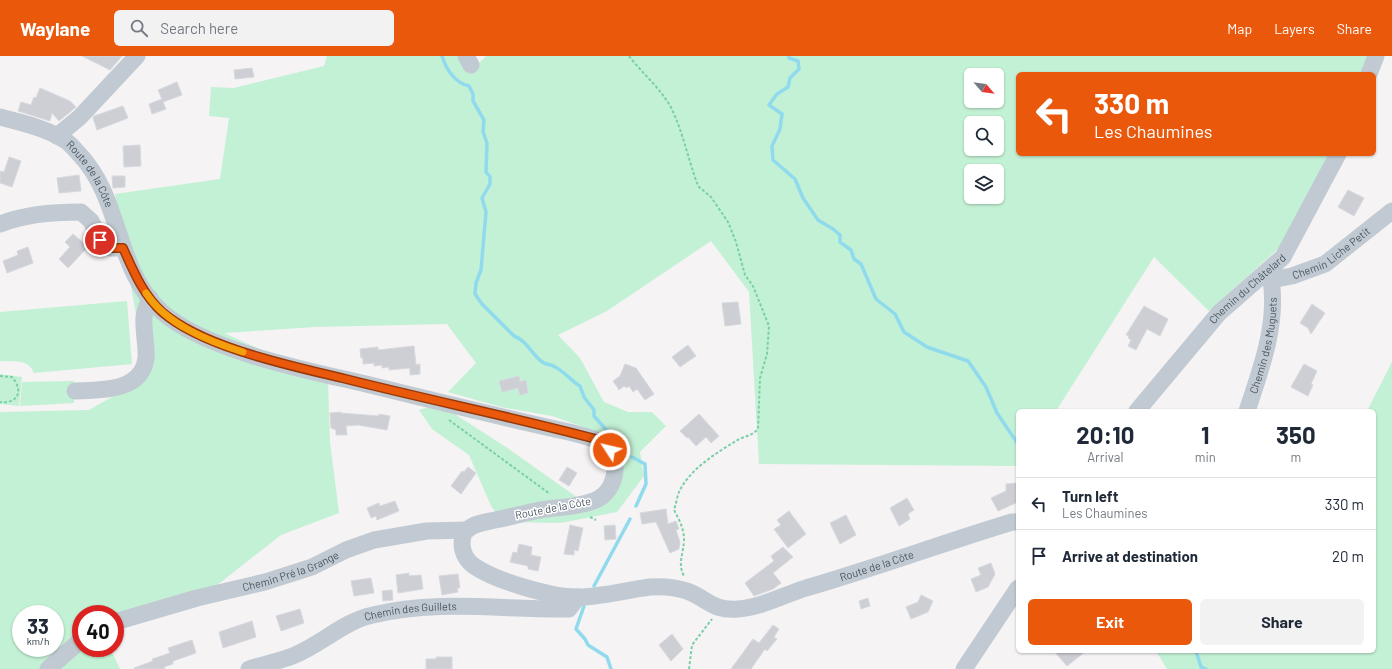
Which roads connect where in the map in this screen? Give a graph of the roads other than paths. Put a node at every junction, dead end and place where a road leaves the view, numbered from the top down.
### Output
1 (137, 56) edge
2 (1376, 56) edge
3 (1370, 72) edge
4 (0, 117) edge
5 (57, 136) junction
6 (1337, 156) edge
7 (1392, 211) edge
8 (0, 224) edge
9 (123, 248) junction
10 (1268, 277) junction
11 (150, 298) junction
12 (75, 391) dead end
13 (1139, 409) edge
14 (1248, 409) edge
15 (1016, 522) edge
16 (467, 530) junction
17 (1016, 591) edge
18 (578, 597) junction
19 (124, 619) edge
20 (72, 648) edge
21 (48, 669) edge
22 (248, 669) edge
23 (964, 669) edge

1 - 5 street
2 - 3 street
4 - 5 street, Route de la Côte
5 - 9 street, Route de la Côte
6 - 10 street, Chemin du Châtelard
7 - 10 street, Chemin Liche Petit
8 - 9 street
9 - 11 street, Route de la Côte
10 - 13 street, Chemin du Châtelard
10 - 14 street, Chemin des Muguets
11 - 12 street
11 - 16 street, Route de la Côte
15 - 18 street, Route de la Côte
16 - 18 street, Route de la Côte
16 - 19 street, Chemin Pré la Grange
17 - 23 street
18 - 22 street, Chemin des Guillets
20 - 21 street

